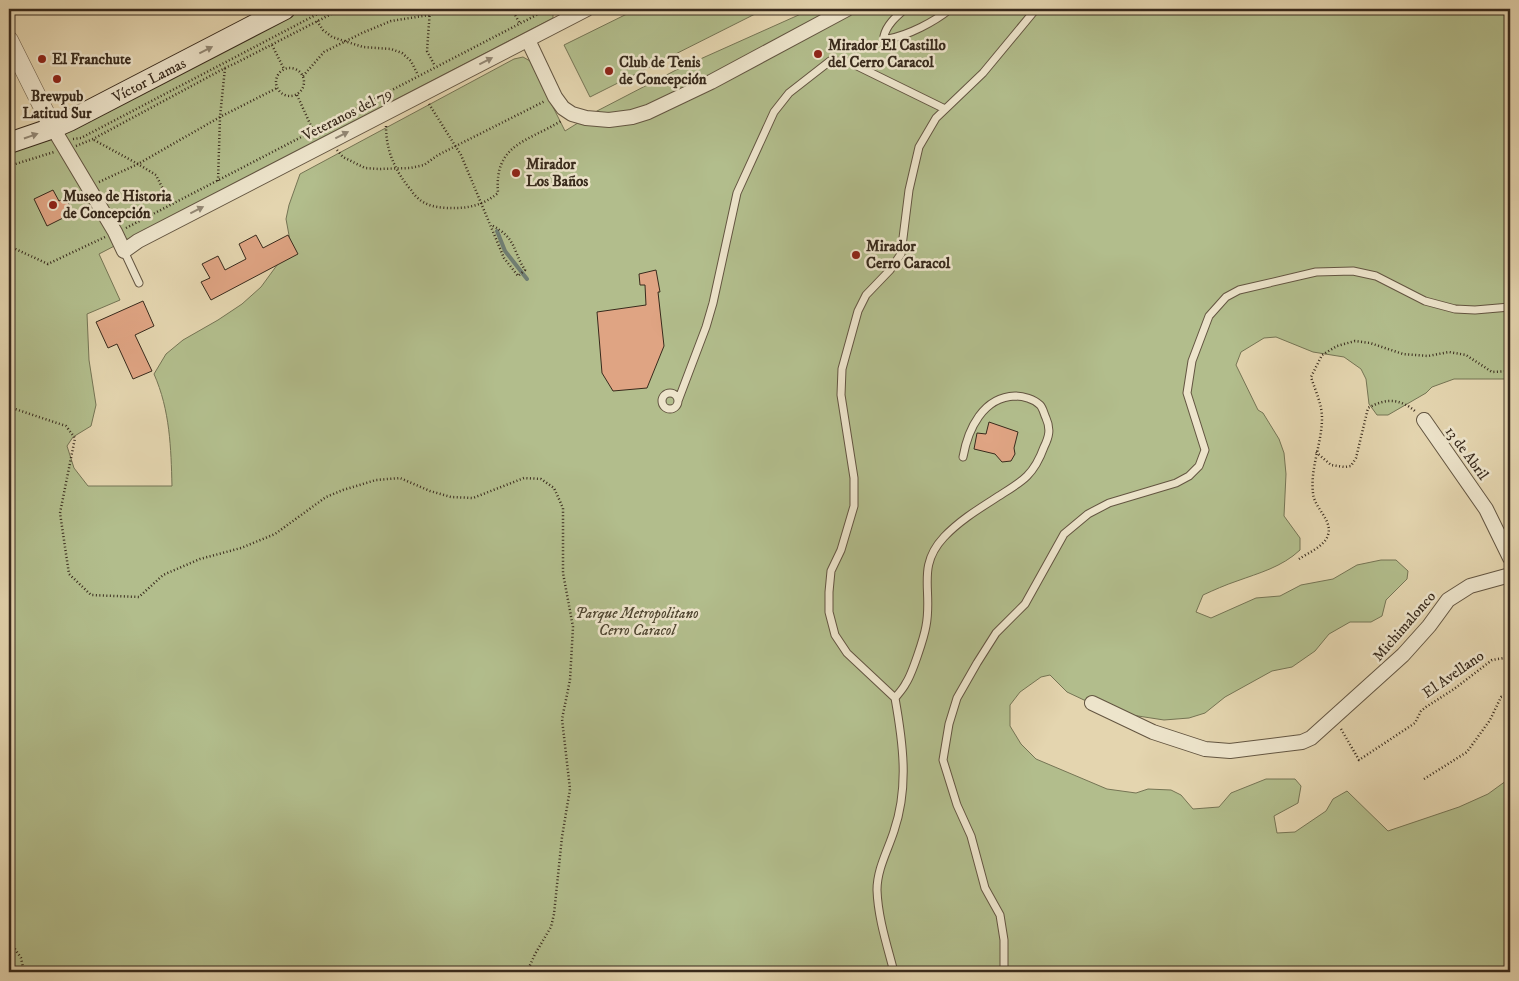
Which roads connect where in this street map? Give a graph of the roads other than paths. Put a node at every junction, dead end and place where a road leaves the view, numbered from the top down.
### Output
1 (285, 9) edge
2 (587, 9) edge
3 (847, 9) edge
4 (905, 9) edge
5 (950, 9) edge
6 (1036, 9) edge
7 (261, 14) edge
8 (9, 40) edge
9 (528, 40) junction
10 (945, 109) junction
11 (53, 128) junction
12 (9, 143) edge
13 (124, 251) junction
14 (139, 282) dead end
15 (1510, 307) edge
16 (686, 381) junction
17 (669, 393) junction
18 (678, 401) junction
19 (1424, 420) road end
20 (963, 457) dead end
21 (1510, 558) edge
22 (1510, 575) edge
23 (895, 698) junction
24 (1092, 703) dead end
25 (894, 972) edge
26 (1004, 972) edge

1 - 7 main road, Víctor Lamas
2 - 9 street, Veteranos del 79
3 - 9 street
4 - 5 lane
6 - 10 lane
11 -> 7 main road, Víctor Lamas
8 - 11 street
13 -> 9 street, Veteranos del 79
10 - 16 lane
10 - 23 lane
12 -> 11 main road, Víctor Lamas
11 - 13 street
13 - 14 lane
15 - 26 lane
16 - 17 lane
16 - 18 lane
17 - 18 lane
17 - 18 lane
19 - 21 street, 13 de Abril
20 - 23 lane
22 - 24 street, Michimalonco
23 - 25 lane

